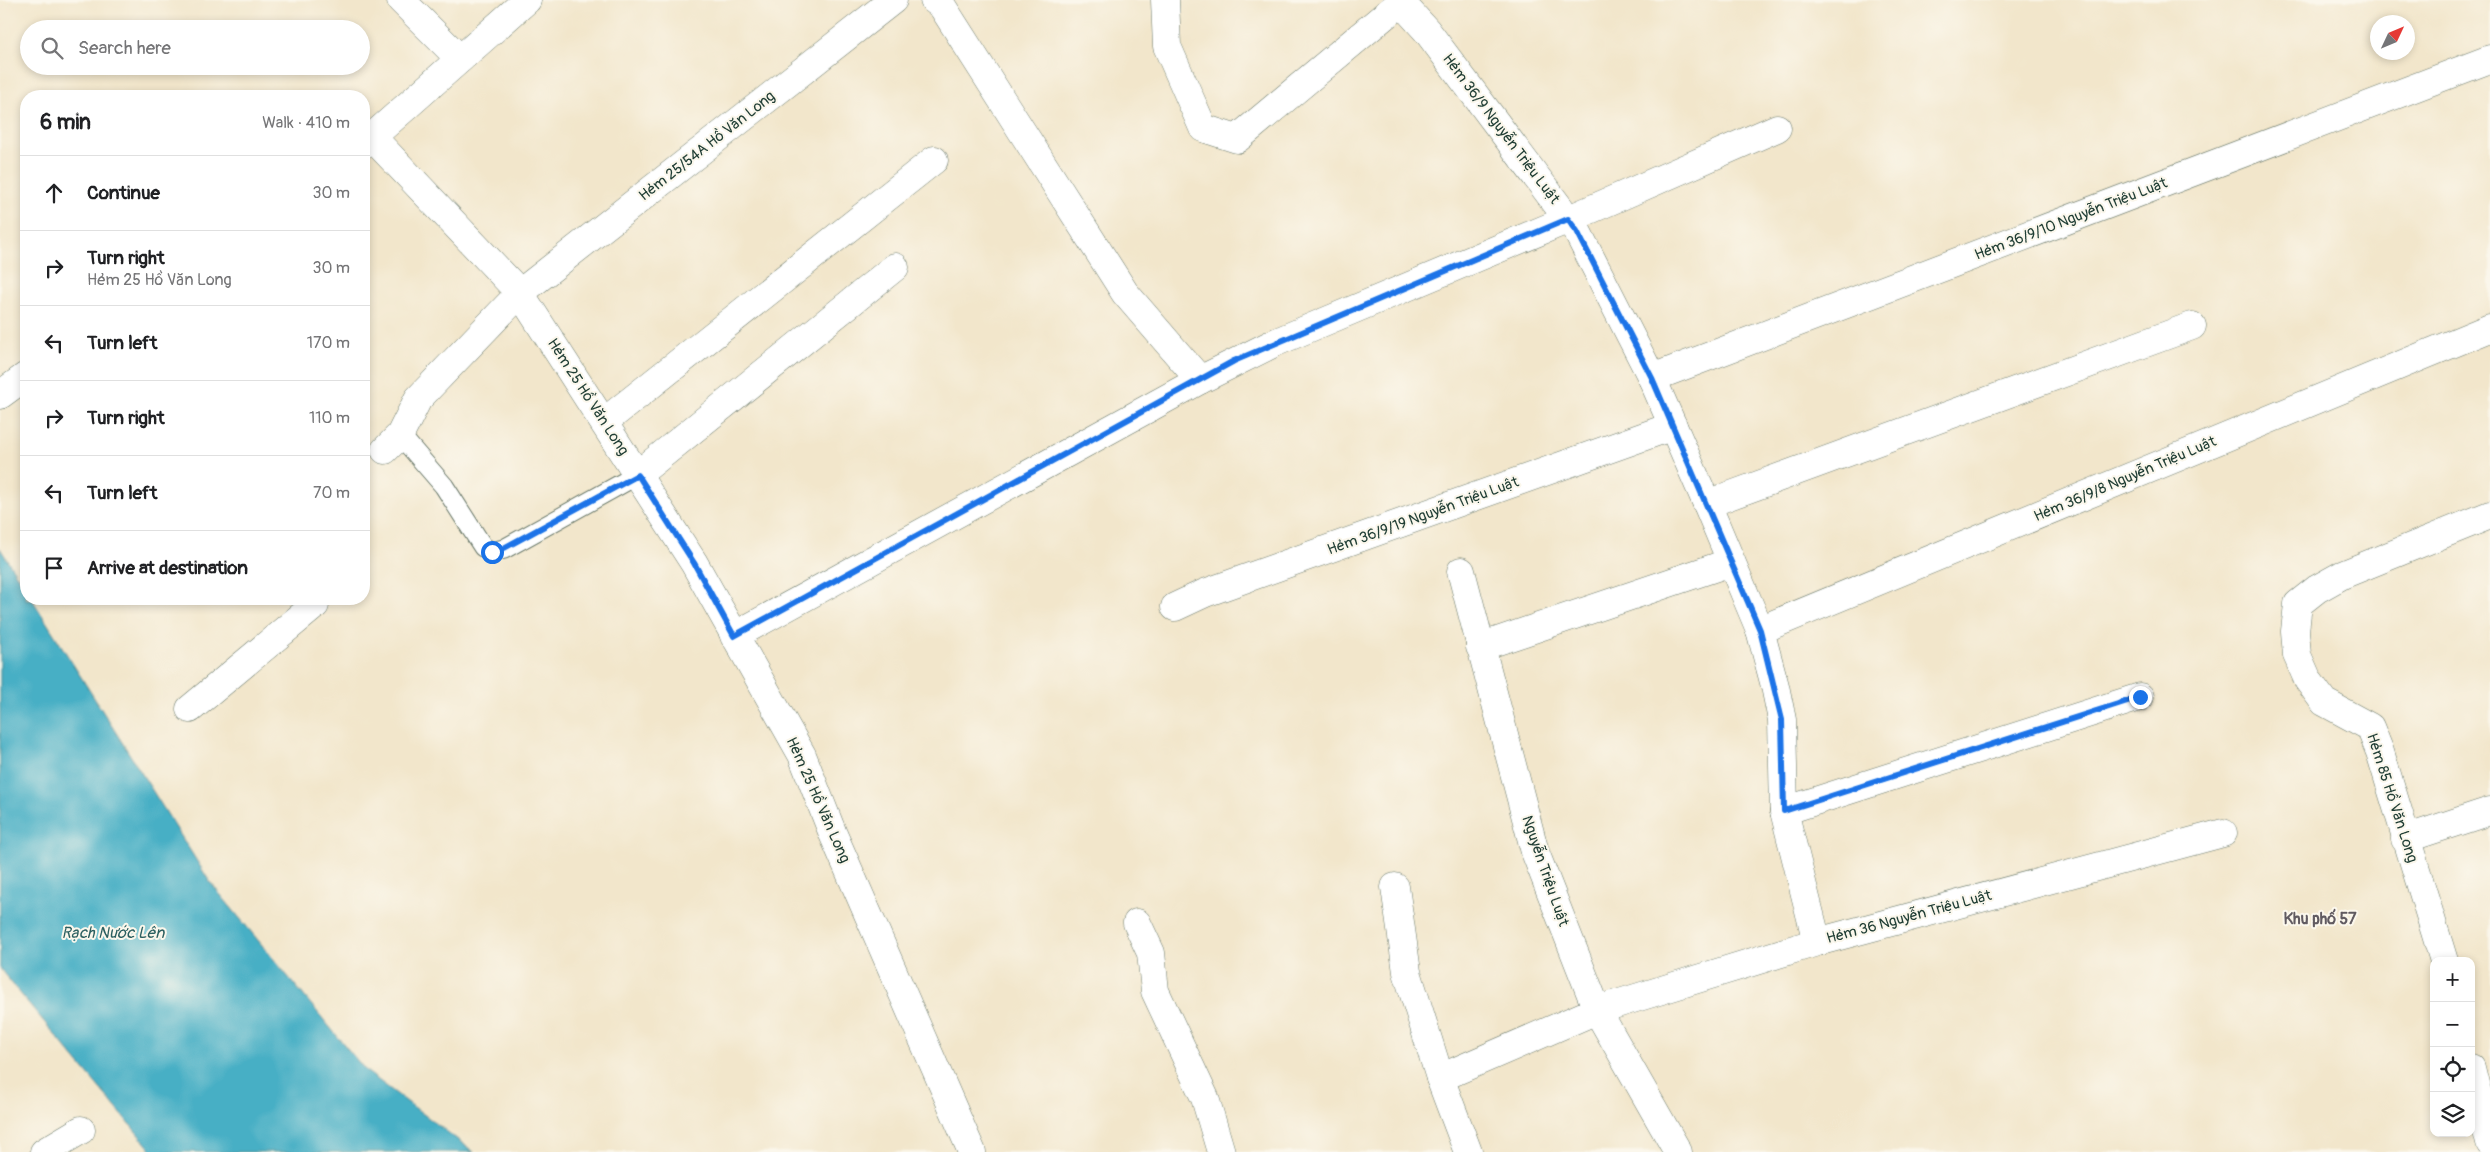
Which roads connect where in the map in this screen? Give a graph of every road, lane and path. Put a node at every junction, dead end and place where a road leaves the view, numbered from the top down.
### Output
1 (401, 0) edge
2 (527, 0) edge
3 (893, 0) edge
4 (934, 0) edge
5 (1165, 0) edge
6 (1400, 1) edge
7 (460, 59) junction
8 (2490, 59) edge
9 (1777, 128) dead end
10 (370, 138) edge
11 (370, 142) edge
12 (934, 160) dead end
13 (1568, 219) junction
14 (895, 267) dead end
15 (520, 293) junction
16 (2192, 326) dead end
17 (2490, 328) edge
18 (1652, 378) junction
19 (20, 380) edge
20 (1200, 380) junction
21 (0, 395) edge
22 (604, 422) junction
23 (1673, 426) junction
24 (392, 442) joint
25 (638, 475) junction
26 (1707, 504) junction
27 (2490, 515) edge
28 (1730, 562) junction
29 (1461, 571) dead end
30 (315, 605) dead end
31 (1175, 607) dead end
32 (1760, 630) junction
33 (734, 636) junction
34 (1480, 647) junction
35 (2140, 697) dead end
36 (190, 709) dead end
37 (1784, 811) junction
38 (2490, 811) edge
39 (2223, 833) dead end
40 (2405, 839) junction
41 (1396, 887) dead end
42 (1137, 923) dead end
43 (1817, 942) junction
44 (2443, 957) edge
45 (1597, 1010) junction
46 (1440, 1078) junction
47 (2475, 1084) edge
48 (81, 1130) dead end
49 (2490, 1143) edge
50 (44, 1152) edge
51 (972, 1152) edge
52 (1221, 1152) edge
53 (1468, 1152) edge
54 (1678, 1152) edge

1 - 7 street
2 - 7 street
3 - 15 street, Hẻm 25/54A Hồ Văn Long
4 - 20 street
5 - 6 street
6 - 13 street, Hẻm 36/9 Nguyễn Triệu Luật
7 - 10 street
8 - 18 street, Hẻm 36/9/10 Nguyễn Triệu Luật
9 - 13 street
11 - 15 street, Hẻm 25 Hồ Văn Long
12 - 22 street
13 - 18 street, Hẻm 36/9 Nguyễn Triệu Luật
13 - 20 street
14 - 25 street
15 - 22 street, Hẻm 25 Hồ Văn Long
15 - 24 street, Hẻm 25/54A Hồ Văn Long
16 - 26 street
17 - 32 street, Hẻm 36/9/8 Nguyễn Triệu Luật
18 - 23 street, Hẻm 36/9 Nguyễn Triệu Luật
19 - 21 street
20 - 33 street
22 - 25 street, Hẻm 25 Hồ Văn Long
23 - 26 street, Hẻm 36/9 Nguyễn Triệu Luật
23 - 31 street, Hẻm 36/9/19 Nguyễn Triệu Luật
24 - 25 lane
25 - 33 street, Hẻm 25 Hồ Văn Long
26 - 28 street, Hẻm 36/9 Nguyễn Triệu Luật
27 - 40 street, Hẻm 85 Hồ Văn Long
28 - 32 street, Hẻm 36/9 Nguyễn Triệu Luật
28 - 34 street
29 - 34 street, Nguyễn Triệu Luật
30 - 36 street
32 - 37 street, Hẻm 36/9 Nguyễn Triệu Luật
33 - 51 street, Hẻm 25 Hồ Văn Long
34 - 45 street, Nguyễn Triệu Luật
35 - 37 street
37 - 43 street, Hẻm 36/9 Nguyễn Triệu Luật
38 - 40 street
39 - 43 street, Hẻm 36 Nguyễn Triệu Luật
40 - 44 street, Hẻm 85 Hồ Văn Long
41 - 46 street
42 - 52 street
43 - 45 street, Hẻm 36 Nguyễn Triệu Luật
45 - 46 street, Hẻm 36 Nguyễn Triệu Luật
45 - 54 street, Nguyễn Triệu Luật
46 - 53 street
47 - 49 street
48 - 50 street

